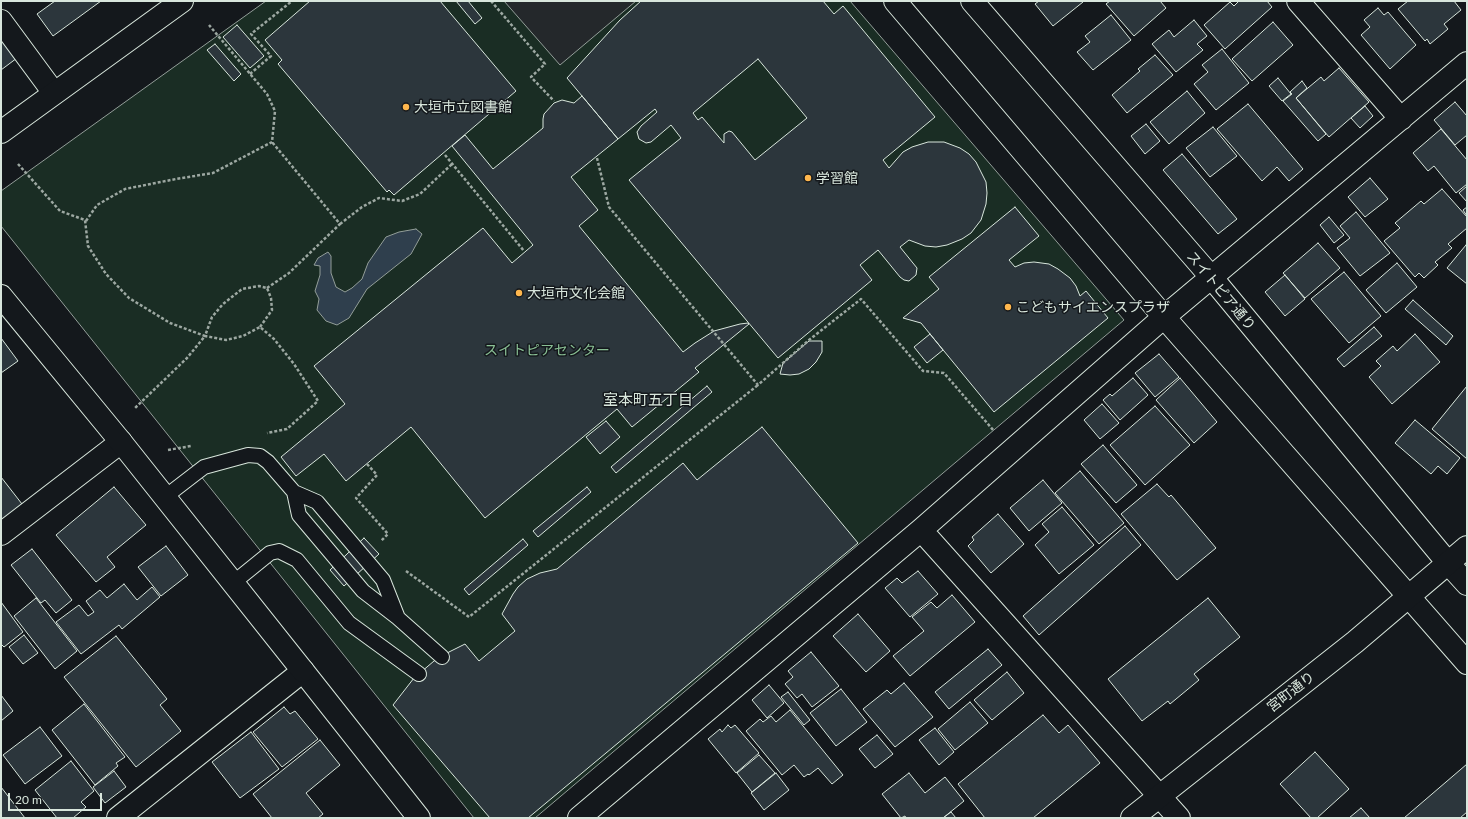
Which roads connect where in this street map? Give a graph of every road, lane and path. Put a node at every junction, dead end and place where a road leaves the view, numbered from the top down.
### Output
1 (182, 1) edge
2 (292, 1) edge
3 (490, 1) edge
4 (895, 1) edge
5 (972, 1) edge
6 (1298, 1) edge
7 (1, 21) edge
8 (209, 25) dead end
9 (1467, 64) edge
10 (250, 74) junction
11 (54, 93) junction
12 (554, 101) dead end
13 (1400, 120) junction
14 (1, 132) edge
15 (272, 142) junction
16 (445, 155) dead end
17 (597, 158) dead end
18 (18, 164) dead end
19 (452, 164) junction
20 (85, 222) junction
21 (340, 224) junction
22 (524, 251) dead end
23 (1212, 278) junction
24 (267, 288) junction
25 (1, 296) edge
26 (1164, 317) junction
27 (260, 327) junction
28 (205, 336) junction
29 (758, 384) junction
30 (135, 408) dead end
31 (994, 431) dead end
32 (264, 433) dead end
33 (122, 442) junction
34 (198, 445) dead end
35 (168, 450) dead end
36 (367, 464) dead end
37 (294, 492) junction
38 (165, 497) junction
39 (921, 530) junction
40 (1, 534) edge
41 (378, 544) dead end
42 (1467, 547) edge
43 (1448, 564) junction
44 (402, 568) dead end
45 (232, 583) junction
46 (1467, 584) edge
47 (1409, 596) junction
48 (398, 618) junction
49 (442, 657) dead end
50 (1467, 663) edge
51 (303, 671) junction
52 (419, 674) dead end
53 (1159, 796) junction
54 (118, 818) edge
55 (419, 818) edge
56 (579, 818) edge
57 (1132, 818) edge
58 (1179, 818) edge

1 - 11 street
2 - 10 path
3 - 12 path
4 - 26 street
5 - 23 street, スイトピア通り
6 - 13 street
7 - 11 street
8 - 10 path
9 - 13 street
10 - 15 path
11 - 14 street
13 - 23 street
15 - 20 path
15 - 21 path
16 - 19 path
17 - 29 path
18 - 20 path
19 - 21 path
19 - 22 path
20 - 28 path
21 - 24 path
23 - 26 street
23 - 43 street, スイトピア通り
24 - 27 path
24 - 28 path
25 - 33 street
26 - 39 street
26 - 47 street
27 - 28 path
27 - 32 path
28 - 30 path
29 - 31 path
29 - 44 path
33 - 38 street
33 - 40 street
34 - 35 path
36 - 41 path
37 - 38 lane
37 - 48 lane
37 - 48 lane
38 - 45 street
39 - 53 street
39 - 56 street
42 - 43 street, 宮町通り
43 - 46 street, スイトピア通り
43 - 47 street, 宮町通り
45 - 51 street
45 - 52 lane
47 - 50 street
47 - 53 street, 宮町通り
48 - 49 lane
51 - 54 street
51 - 55 street
53 - 57 street, 宮町通り
53 - 58 street

